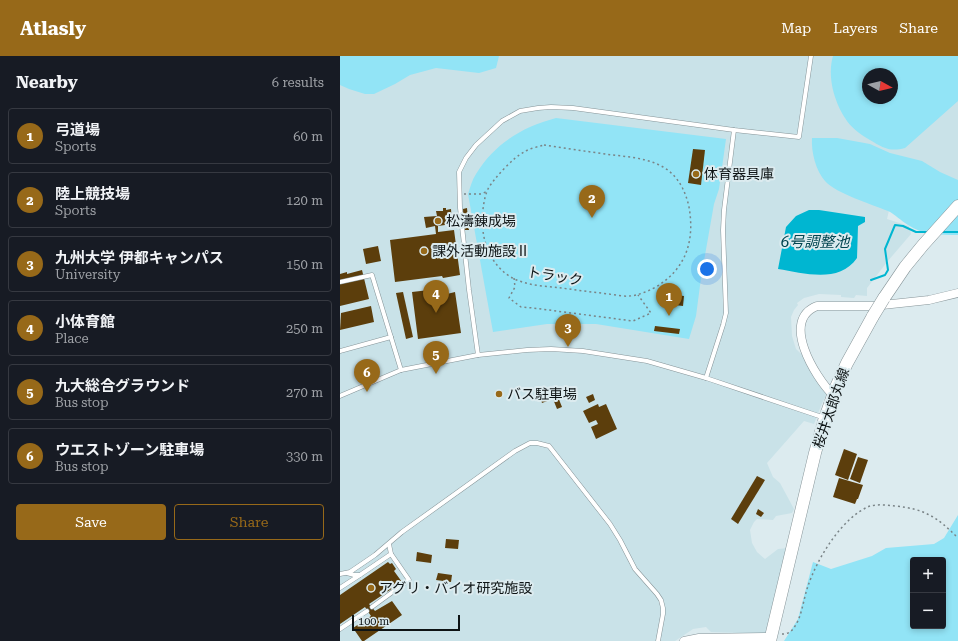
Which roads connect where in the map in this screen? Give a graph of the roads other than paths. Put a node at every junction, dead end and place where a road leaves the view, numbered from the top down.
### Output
1 (811, 56) edge
2 (734, 130) junction
3 (958, 206) edge
4 (340, 282) edge
5 (958, 293) edge
6 (391, 337) junction
7 (340, 351) edge
8 (478, 355) junction
9 (401, 370) junction
10 (706, 378) junction
11 (834, 395) junction
12 (340, 396) edge
13 (826, 418) junction
14 (389, 544) junction
15 (390, 554) junction
16 (347, 573) junction
17 (340, 574) edge
18 (360, 575) junction
19 (340, 588) edge
20 (372, 607) dead end
21 (367, 610) dead end
22 (340, 630) edge
23 (770, 639) edge
24 (658, 641) edge
25 (684, 641) edge

1 - 2 lane
2 - 8 lane
2 - 10 lane
3 - 11 main road, 桜井太郎丸線, bridge
4 - 6 lane
5 - 11 street
6 - 7 lane
6 - 9 lane
8 - 9 lane
8 - 10 lane
9 - 12 lane
10 - 13 lane
11 - 13 main road, 桜井太郎丸線
13 - 23 main road, 桜井太郎丸線
14 - 15 lane
14 - 16 lane
14 - 24 lane
15 - 18 lane
15 - 20 lane
16 - 17 lane
16 - 18 lane
18 - 19 lane
21 - 22 lane
23 - 25 street

